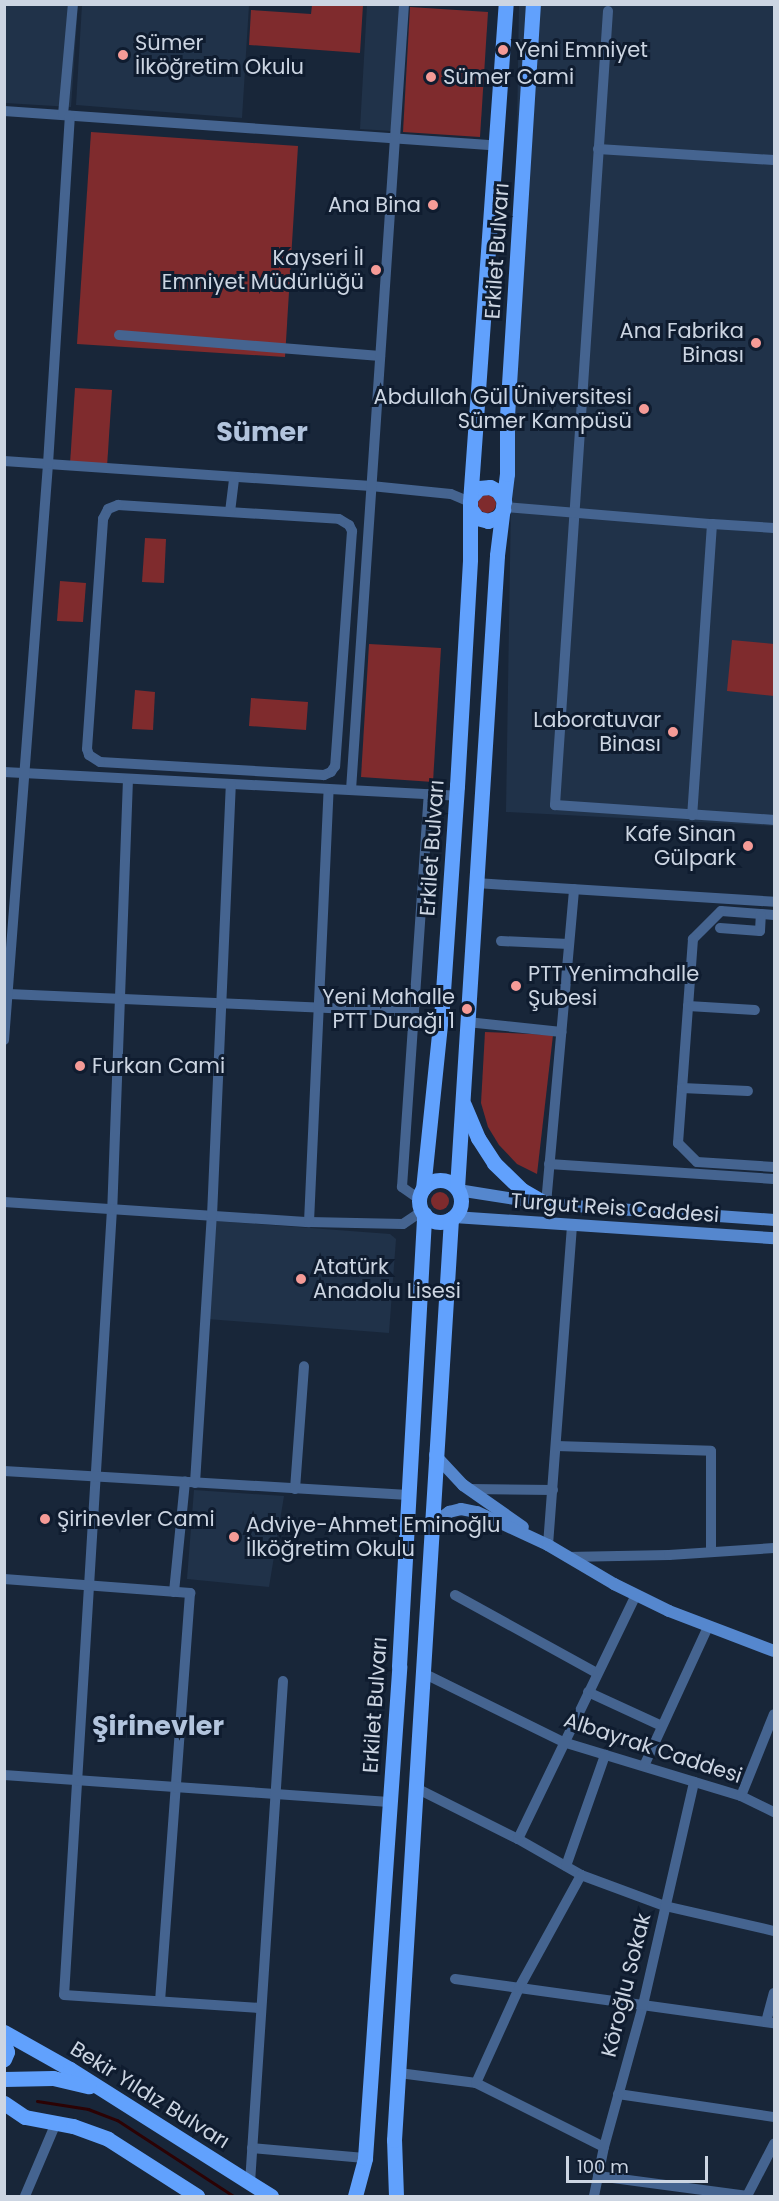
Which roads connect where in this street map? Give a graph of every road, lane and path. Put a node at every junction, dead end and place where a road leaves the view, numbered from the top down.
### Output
1 (73, 4) edge
2 (404, 4) edge
3 (506, 4) edge
4 (533, 4) edge
5 (608, 12) dead end
6 (4, 111) edge
7 (67, 115) junction
8 (395, 138) junction
9 (496, 145) junction
10 (598, 148) junction
11 (774, 160) edge
12 (119, 335) dead end
13 (380, 356) junction
14 (4, 461) edge
15 (48, 464) junction
16 (234, 477) junction
17 (371, 486) junction
18 (470, 502) junction
19 (504, 506) junction
20 (230, 512) junction
21 (573, 514) junction
22 (712, 524) junction
23 (774, 528) edge
24 (4, 772) edge
25 (24, 774) junction
26 (128, 779) junction
27 (231, 784) junction
28 (329, 789) junction
29 (351, 790) junction
30 (429, 795) junction
31 (457, 796) junction
32 (692, 815) junction
33 (774, 820) edge
34 (476, 883) junction
35 (574, 889) junction
36 (774, 902) edge
37 (762, 914) junction
38 (774, 915) edge
39 (720, 928) dead end
40 (501, 941) dead end
41 (569, 944) junction
42 (7, 987) edge
43 (120, 999) junction
44 (221, 1004) junction
45 (688, 1006) junction
46 (319, 1008) junction
47 (755, 1010) dead end
48 (414, 1012) junction
49 (467, 1022) junction
50 (561, 1032) junction
51 (4, 1040) edge
52 (682, 1088) junction
53 (748, 1091) dead end
54 (462, 1096) junction
55 (549, 1164) junction
56 (774, 1167) edge
57 (774, 1179) edge
58 (458, 1189) junction
59 (5, 1202) edge
60 (422, 1203) junction
61 (546, 1203) junction
62 (112, 1209) junction
63 (4, 1211) edge
64 (212, 1215) junction
65 (452, 1218) junction
66 (774, 1220) edge
67 (309, 1222) junction
68 (572, 1226) junction
69 (774, 1238) edge
70 (304, 1366) dead end
71 (556, 1446) junction
72 (435, 1455) junction
73 (4, 1471) edge
74 (96, 1477) junction
75 (190, 1482) junction
76 (295, 1489) junction
77 (469, 1489) junction
78 (553, 1490) junction
79 (408, 1495) junction
80 (430, 1532) junction
81 (549, 1545) junction
82 (774, 1548) edge
83 (711, 1552) junction
84 (567, 1557) junction
85 (4, 1579) edge
86 (90, 1585) junction
87 (174, 1592) junction
88 (455, 1595) dead end
89 (636, 1595) junction
90 (708, 1627) junction
91 (774, 1651) edge
92 (423, 1673) junction
93 (597, 1674) junction
94 (283, 1681) dead end
95 (588, 1692) junction
96 (774, 1716) edge
97 (662, 1726) junction
98 (563, 1743) junction
99 (605, 1755) junction
100 (644, 1766) junction
101 (4, 1775) edge
102 (77, 1780) junction
103 (694, 1782) junction
104 (176, 1787) junction
105 (416, 1788) junction
106 (275, 1794) junction
107 (741, 1796) junction
108 (389, 1802) junction
109 (774, 1812) edge
110 (518, 1839) junction
111 (566, 1866) junction
112 (581, 1875) junction
113 (666, 1906) junction
114 (774, 1931) edge
115 (455, 1979) dead end
116 (519, 1988) junction
117 (774, 1994) edge
118 (160, 2001) junction
119 (643, 2005) junction
120 (261, 2008) junction
121 (770, 2022) edge
122 (4, 2032) edge
123 (4, 2042) edge
124 (4, 2059) edge
125 (399, 2073) junction
126 (4, 2079) edge
127 (476, 2083) junction
128 (618, 2094) junction
129 (111, 2095) junction
130 (4, 2103) edge
131 (774, 2117) edge
132 (4, 2120) edge
133 (32, 2120) junction
134 (56, 2122) junction
135 (774, 2144) edge
136 (604, 2147) junction
137 (252, 2148) junction
138 (364, 2158) junction
139 (598, 2176) junction
140 (250, 2183) junction
141 (25, 2196) edge
142 (197, 2196) edge
143 (271, 2196) edge
144 (355, 2196) edge
145 (396, 2196) edge
146 (594, 2196) edge
147 (747, 2196) edge

1 - 7 street
2 - 8 street
3 - 9 main road, Erkilet Bulvarı
4 - 19 main road, Erkilet Bulvarı
5 - 10 street
6 - 7 street
7 - 8 street
7 - 15 street
8 - 9 street
8 - 13 street
9 - 18 main road, Erkilet Bulvarı
10 - 11 street
10 - 21 street
12 - 13 street
13 - 17 street
14 - 15 street
15 - 16 street
15 - 25 street
16 - 17 street
16 - 20 street
17 - 18 street
17 - 29 street
18 - 19 main road
18 - 19 main road
18 - 31 main road, Erkilet Bulvarı
19 - 21 street
19 - 34 main road, Erkilet Bulvarı
20 - 20 street
21 - 22 street
21 - 32 street
22 - 23 street
22 - 32 street
24 - 25 street
25 - 26 street
25 - 42 street
26 - 27 street
26 - 43 street
27 - 28 street
27 - 44 street
28 - 29 street
28 - 46 street
29 - 30 street
30 - 31 street
30 - 48 street
31 - 60 main road, Erkilet Bulvarı
32 - 33 street
34 - 35 street
34 - 49 main road, Erkilet Bulvarı
35 - 36 street
35 - 41 street
37 - 38 street
37 - 39 street
37 - 45 street
40 - 41 street
41 - 50 street
42 - 43 street
42 - 51 street
43 - 44 street
43 - 62 street
44 - 46 street
44 - 64 street
45 - 47 street
45 - 52 street
46 - 48 street
46 - 67 street
48 - 60 street
49 - 50 street
49 - 54 main road, Erkilet Bulvarı
50 - 55 street
52 - 53 street
52 - 56 street
54 - 58 main road, Erkilet Bulvarı
54 - 61 main road
55 - 57 street
55 - 61 street
58 - 60 main road
58 - 61 street, Turgut Reis Caddesi
58 - 65 main road
59 - 62 street
59 - 63 street
60 - 65 main road
60 - 67 street
60 - 79 main road, Erkilet Bulvarı
61 - 66 street, Turgut Reis Caddesi
62 - 64 street
62 - 74 street
64 - 67 street
64 - 75 street
65 - 68 street, Turgut Reis Caddesi
65 - 72 main road
68 - 69 street, Turgut Reis Caddesi
68 - 71 street
70 - 76 street
71 - 78 street
71 - 83 street
72 - 77 street
72 - 80 main road
73 - 74 street
74 - 75 street
74 - 86 street
75 - 76 street
75 - 87 street
76 - 79 street
77 - 78 street
77 - 81 street
78 - 81 street
79 - 108 main road, Erkilet Bulvarı
80 - 81 street
80 - 92 main road
81 - 84 street
82 - 83 street
83 - 84 street
84 - 89 street
85 - 86 street
86 - 87 street
86 - 102 street
87 - 104 street
88 - 93 street
89 - 90 street
89 - 93 street
90 - 91 street
90 - 97 street
92 - 98 street, Albayrak Caddesi
92 - 105 main road
93 - 95 street
94 - 106 street
95 - 97 street
95 - 98 street
96 - 107 street
97 - 100 street
98 - 99 street, Albayrak Caddesi
98 - 110 street
99 - 100 street, Albayrak Caddesi
99 - 111 street
100 - 103 street, Albayrak Caddesi
101 - 102 street
102 - 104 street
102 - 118 street
103 - 107 street, Albayrak Caddesi
103 - 113 street, Köroğlu Sokak
104 - 106 street
104 - 118 street
105 - 110 street
105 - 125 main road
106 - 108 street
106 - 120 street
107 - 109 street, Albayrak Caddesi
108 - 138 main road, Erkilet Bulvarı
110 - 111 street
111 - 112 street
112 - 113 street
112 - 116 street
113 - 114 street
113 - 119 street, Köroğlu Sokak
115 - 116 street
116 - 119 street
116 - 127 street
117 - 121 street
118 - 120 street
119 - 121 street
119 - 128 street, Köroğlu Sokak
120 - 137 street
122 - 129 main road, Bekir Yıldız Bulvarı
123 - 124 main road
125 - 127 street
125 - 145 main road
126 - 129 main road
127 - 136 street
128 - 131 street
128 - 136 street, Köroğlu Sokak
129 - 140 main road, Bekir Yıldız Bulvarı
130 - 133 main road
132 - 133 main road
133 - 134 main road
134 - 141 street
134 - 142 main road
135 - 147 street
136 - 139 street, Köroğlu Sokak
137 - 138 street
137 - 140 street
138 - 144 main road, Erkilet Bulvarı
139 - 146 street, Köroğlu Sokak
139 - 147 street
140 - 143 main road, Bekir Yıldız Bulvarı

